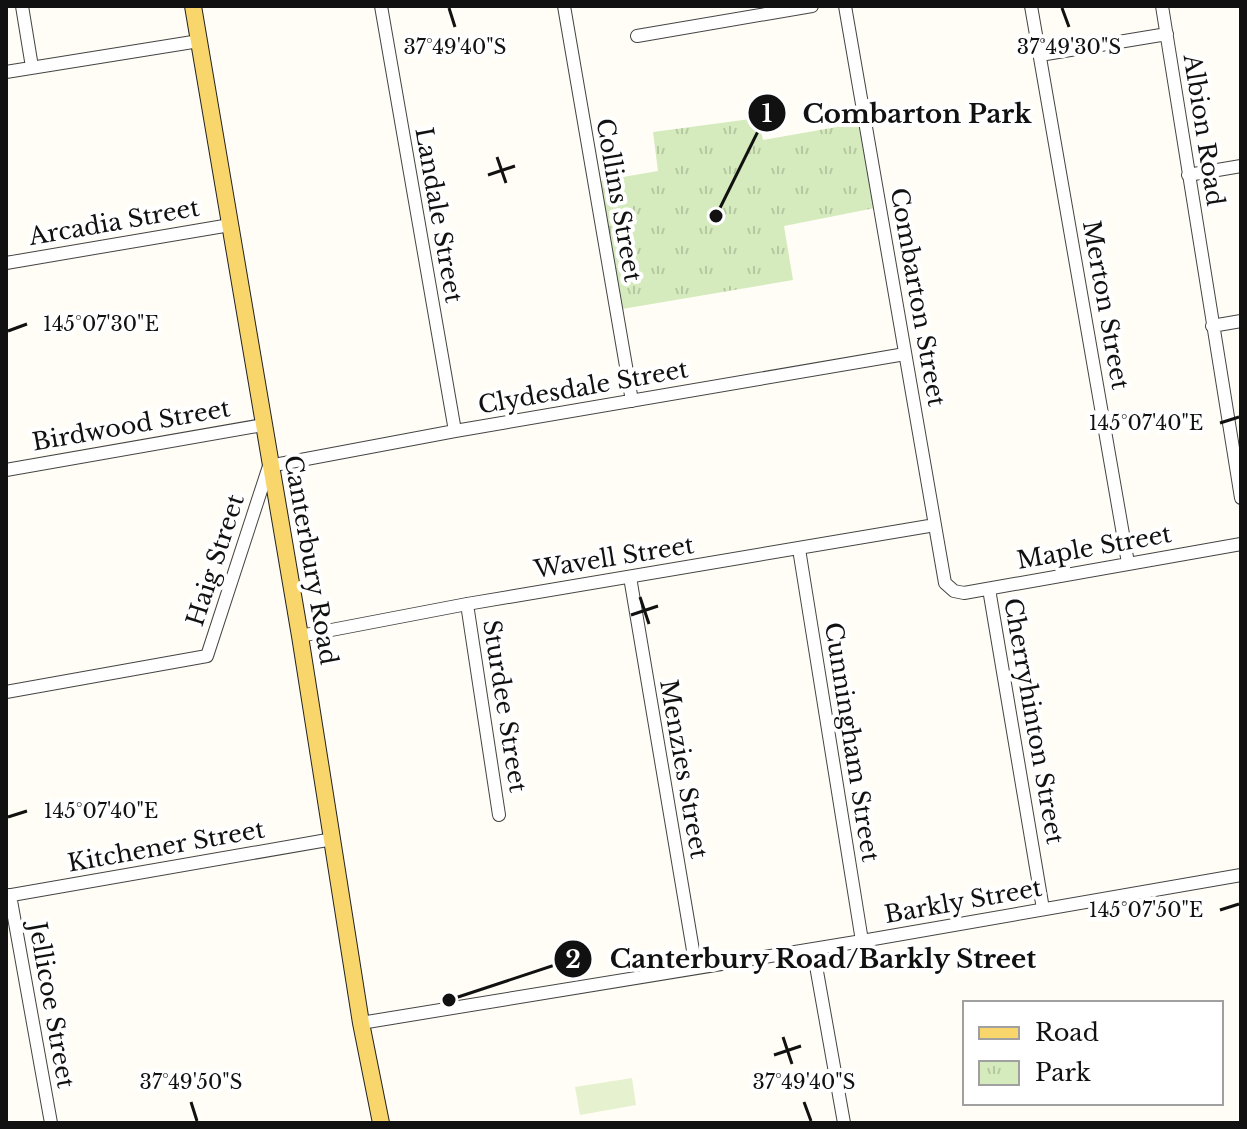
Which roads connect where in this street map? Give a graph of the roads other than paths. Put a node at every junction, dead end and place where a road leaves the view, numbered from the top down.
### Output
1 (22, 6) edge
2 (193, 6) edge
3 (381, 6) edge
4 (564, 6) edge
5 (812, 6) edge
6 (845, 6) edge
7 (1031, 6) edge
8 (1162, 6) edge
9 (1167, 34) junction
10 (637, 36) dead end
11 (199, 41) junction
12 (1040, 55) junction
13 (32, 67) junction
14 (6, 72) edge
15 (1241, 166) edge
16 (1188, 175) junction
17 (230, 225) junction
18 (6, 263) edge
19 (1241, 321) edge
20 (1212, 326) junction
21 (905, 354) junction
22 (632, 401) junction
23 (263, 425) junction
24 (455, 431) junction
25 (269, 466) junction
26 (6, 470) edge
27 (1241, 498) edge
28 (935, 525) junction
29 (1241, 544) edge
30 (799, 549) junction
31 (1128, 563) junction
32 (630, 577) junction
33 (989, 589) junction
34 (954, 591) joint
35 (467, 604) junction
36 (300, 636) junction
37 (6, 692) edge
38 (499, 815) dead end
39 (333, 839) junction
40 (1241, 875) edge
41 (8, 896) edge
42 (1043, 909) junction
43 (862, 941) junction
44 (813, 949) junction
45 (696, 968) junction
46 (361, 1023) junction
47 (51, 1123) edge
48 (381, 1123) edge
49 (844, 1123) edge

1 - 13 street
2 - 11 main road, Canterbury Road
3 - 24 street, Landale Street
4 - 22 street, Collins Street
5 - 10 street
6 - 21 street, Combarton Street
7 - 12 street, Merton Street
8 - 9 street, Albion Road
9 - 12 street
9 - 16 street, Albion Road
11 - 13 street
11 - 17 main road, Canterbury Road
12 - 31 street, Merton Street
13 - 14 street
15 - 16 street
16 - 20 street, Albion Road
17 - 18 street, Arcadia Street
17 - 23 main road, Canterbury Road
19 - 20 street
20 - 27 street, Albion Road
21 - 22 street, Clydesdale Street
21 - 28 street, Combarton Street
22 - 24 street, Clydesdale Street
23 - 25 main road, Canterbury Road
23 - 26 street, Birdwood Street
24 - 25 street, Clydesdale Street
25 - 36 main road, Canterbury Road
25 - 37 street, Haig Street
28 - 30 street, Wavell Street
28 - 34 street, Combarton Street
29 - 31 street, Maple Street
30 - 32 street, Wavell Street
30 - 43 street, Cunningham Street
31 - 33 street, Maple Street
32 - 35 street, Wavell Street
32 - 45 street, Menzies Street
33 - 34 street, Maple Street
33 - 42 street, Cherryhinton Street
35 - 36 street, Wavell Street
35 - 38 street, Sturdee Street
36 - 39 main road, Canterbury Road
39 - 41 street, Kitchener Street
39 - 46 main road, Canterbury Road
40 - 42 street, Barkly Street
41 - 47 street, Jellicoe Street
42 - 43 street, Barkly Street
43 - 44 street, Barkly Street
44 - 45 street, Barkly Street
44 - 49 street
45 - 46 street, Barkly Street
46 - 48 main road, Canterbury Road

